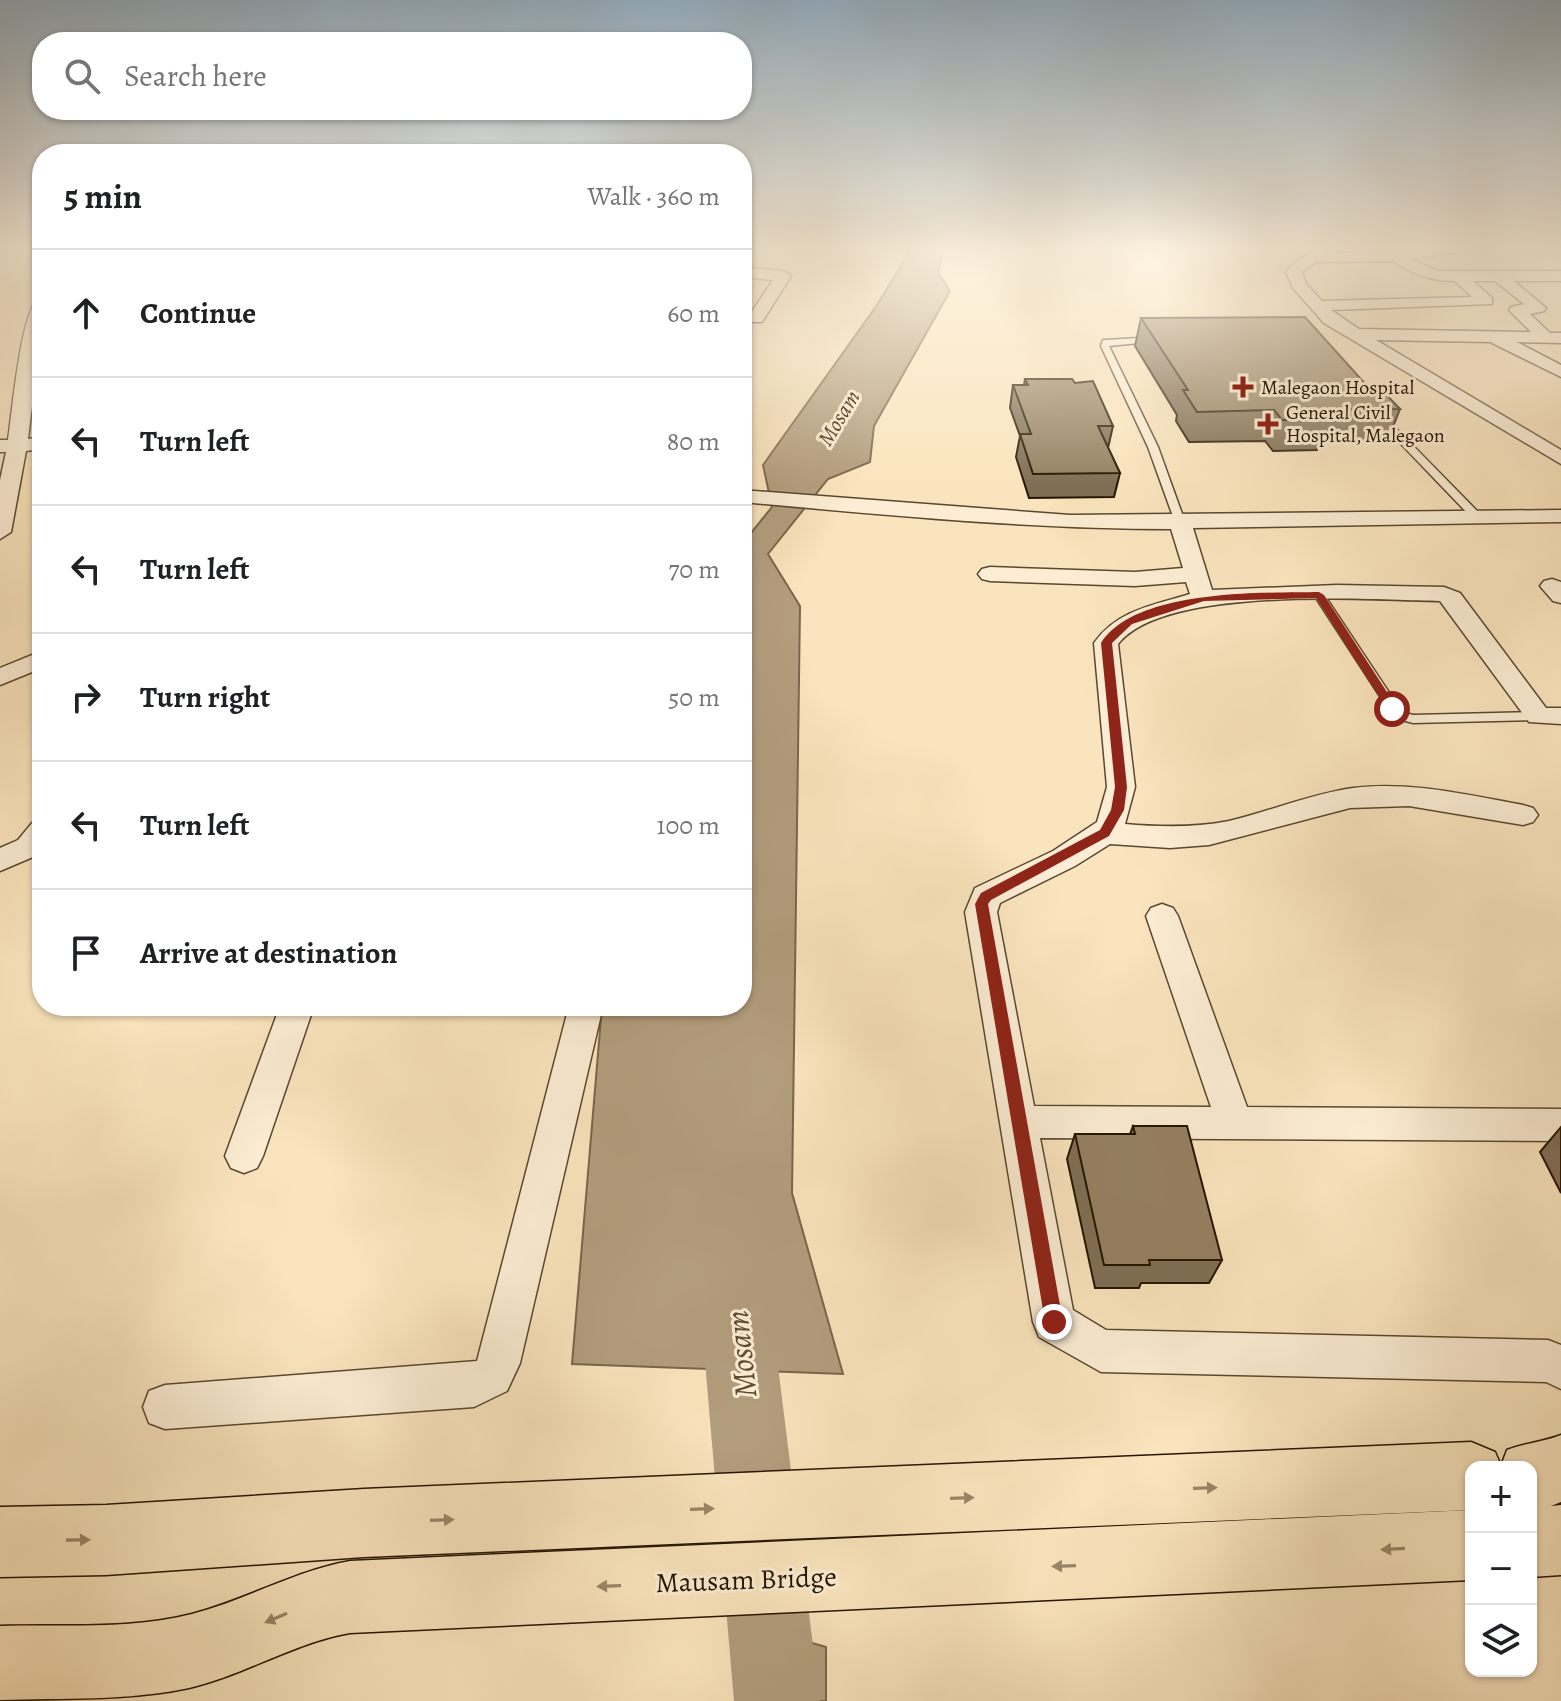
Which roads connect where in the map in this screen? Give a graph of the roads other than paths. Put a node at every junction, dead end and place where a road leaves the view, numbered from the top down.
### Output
1 (1344, 327) edge
2 (1355, 334) junction
3 (1493, 337) junction
4 (1553, 338) edge
5 (1162, 339) edge
6 (1561, 372) edge
7 (32, 379) edge
8 (1371, 408) edge
9 (32, 444) edge
10 (9, 446) edge
11 (1561, 458) edge
12 (752, 497) edge
13 (1561, 516) edge
14 (1477, 517) junction
15 (1180, 522) junction
16 (0, 529) edge
17 (990, 574) dead end
18 (1199, 586) junction
19 (1319, 595) junction
20 (32, 663) edge
21 (0, 677) edge
22 (1550, 716) edge
23 (1523, 815) dead end
24 (1105, 833) junction
25 (32, 843) edge
26 (0, 860) edge
27 (1162, 916) dead end
28 (293, 1016) edge
29 (584, 1016) edge
30 (1017, 1122) junction
31 (1234, 1122) junction
32 (1561, 1125) edge
33 (244, 1156) dead end
34 (1561, 1367) edge
35 (165, 1407) dead end
36 (1561, 1468) edge
37 (1537, 1474) edge
38 (1465, 1476) edge
39 (1561, 1540) edge
40 (0, 1542) edge
41 (1537, 1542) edge
42 (1465, 1545) edge
43 (0, 1663) edge

1 - 2 street
2 - 3 street
2 - 11 street
3 - 4 street
3 - 6 street
5 - 15 lane
7 - 10 street
8 - 14 lane
9 - 10 street
10 - 16 street
12 - 15 street
13 - 14 street
14 - 15 street
15 - 18 street
17 - 18 street
18 - 19 street
18 - 24 street
19 - 22 street
19 - 22 lane
20 - 21 street
23 - 24 street
24 - 30 street
25 - 26 street
27 - 31 street
28 - 33 street
29 - 35 street
30 - 31 street
30 - 34 street
31 - 32 street
36 - 37 highway
40 -> 38 highway
39 - 41 highway
42 -> 43 highway, Mausam Bridge

